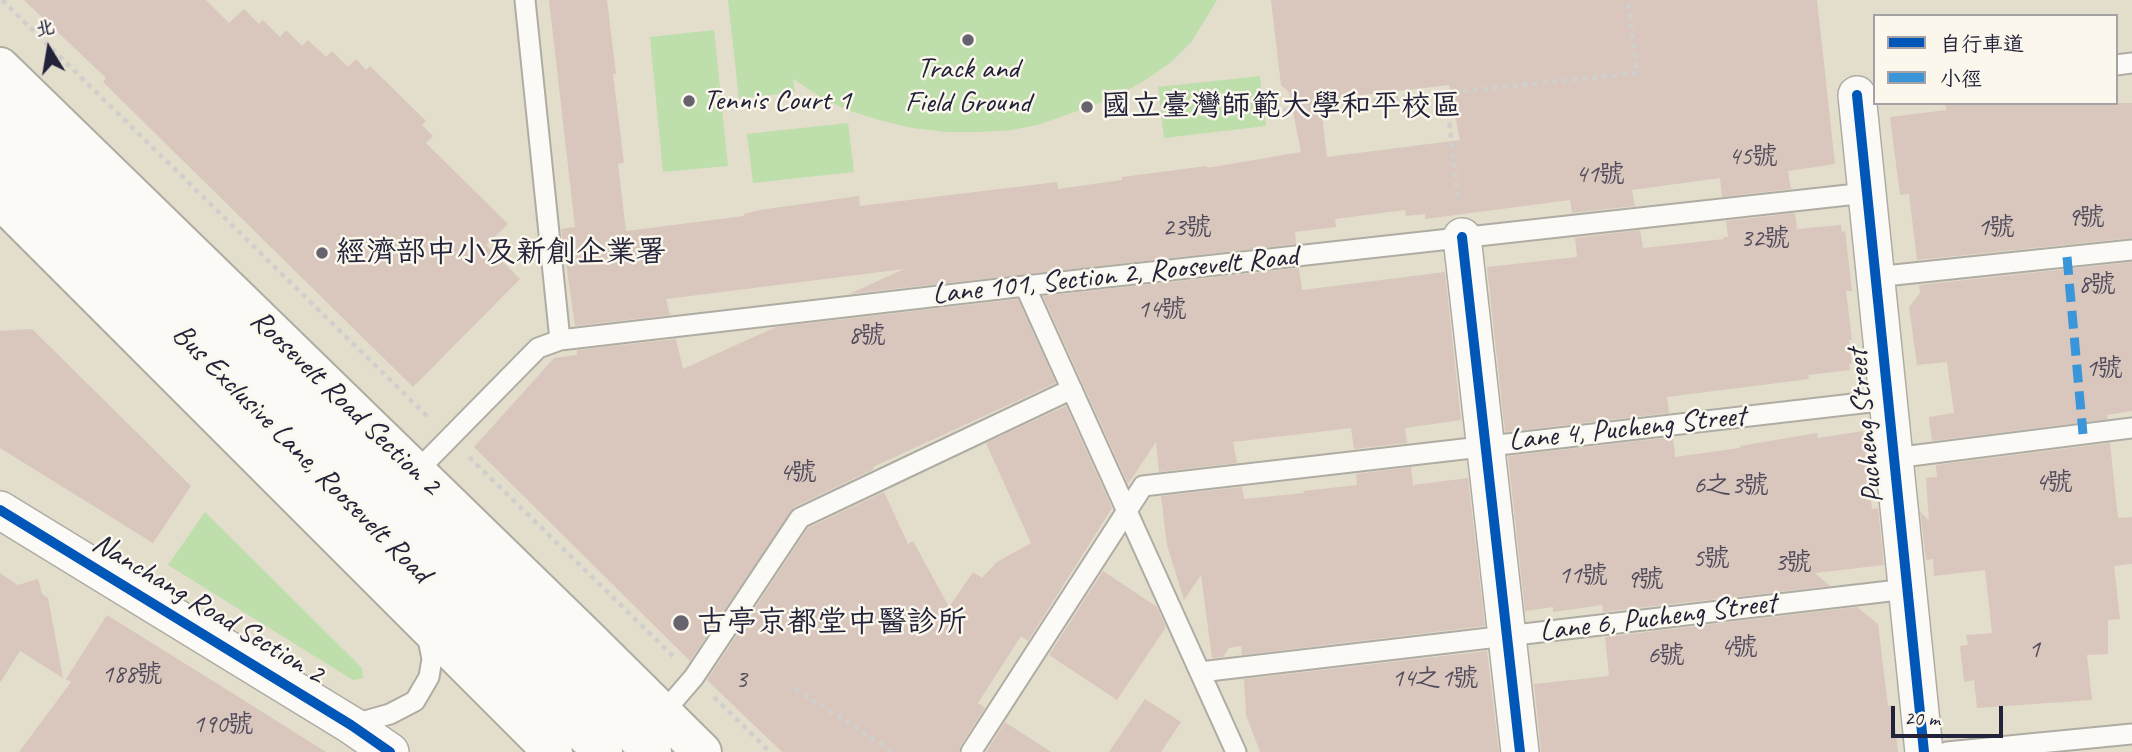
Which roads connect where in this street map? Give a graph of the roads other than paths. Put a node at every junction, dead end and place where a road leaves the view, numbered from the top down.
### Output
1 (525, 0) edge
2 (0, 67) edge
3 (1866, 94) edge
4 (0, 111) edge
5 (0, 157) edge
6 (1866, 193) junction
7 (0, 199) edge
8 (1462, 237) junction
9 (2132, 250) edge
10 (1875, 277) junction
11 (1025, 286) junction
12 (560, 340) junction
13 (1072, 390) junction
14 (1888, 400) junction
15 (2132, 428) edge
16 (1487, 444) junction
17 (1894, 458) junction
18 (415, 472) junction
19 (1128, 509) junction
20 (0, 510) edge
21 (1907, 589) junction
22 (424, 623) junction
23 (1506, 636) junction
24 (1200, 672) junction
25 (351, 725) junction
26 (2132, 734) edge
27 (657, 740) edge
28 (390, 752) edge
29 (553, 752) edge
30 (971, 752) edge
31 (1236, 752) edge
32 (1520, 752) edge
33 (1924, 752) edge
34 (1947, 752) edge

1 - 12 lane
2 - 18 main road, Roosevelt Road Section 2
3 - 6 street, Pucheng Street
4 - 27 main road, Bus Exclusive Lane, Roosevelt Road
5 - 27 main road, Bus Exclusive Lane, Roosevelt Road
6 - 8 lane, Lane 101, Section 2, Roosevelt Road
6 - 10 street, Pucheng Street
7 - 22 main road
8 - 11 lane, Lane 101, Section 2, Roosevelt Road
8 - 16 street
9 - 10 lane
10 - 14 street, Pucheng Street
11 - 12 lane, Lane 101, Section 2, Roosevelt Road
11 - 13 lane
12 - 18 lane, Lane 101, Section 2, Roosevelt Road
13 - 19 lane
13 - 27 lane
14 - 16 lane, Lane 4, Pucheng Street
14 - 17 street, Pucheng Street
15 - 17 lane
16 - 19 lane, Lane 4, Pucheng Street
16 - 23 street
17 - 21 street, Pucheng Street
18 - 27 main road, Roosevelt Road Section 2
19 - 24 lane
19 - 30 lane, Lane 4, Pucheng Street
20 - 25 street, Nanchang Road Section 2
21 - 23 lane, Lane 6, Pucheng Street
21 - 33 street, Pucheng Street
22 - 25 lane
22 - 29 main road
23 - 24 lane, Lane 6, Pucheng Street
23 - 32 street
24 - 31 lane
25 - 28 street, Nanchang Road Section 2
26 - 34 lane

